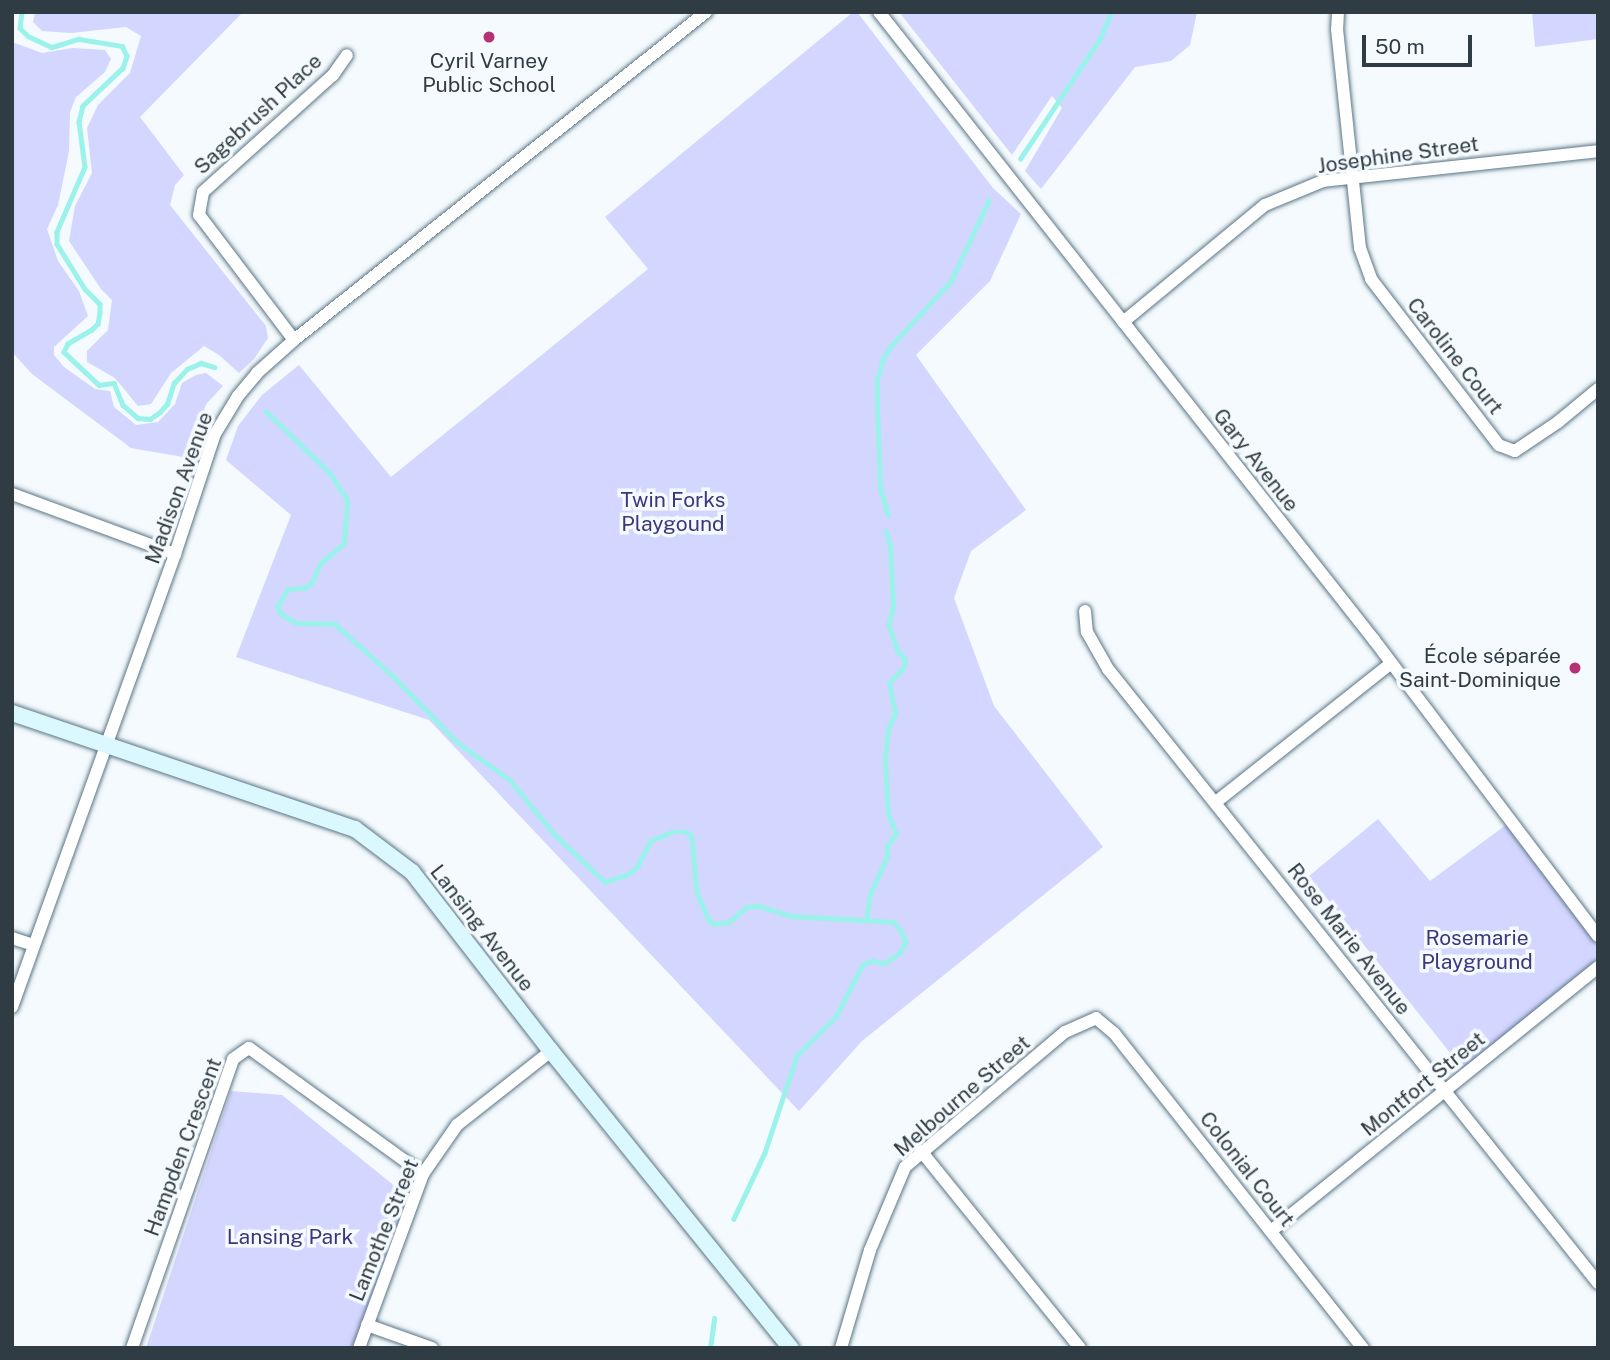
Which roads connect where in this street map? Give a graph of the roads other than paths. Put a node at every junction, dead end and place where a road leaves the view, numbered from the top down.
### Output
1 (706, 12) edge
2 (879, 12) edge
3 (1339, 12) edge
4 (346, 55) dead end
5 (1598, 151) edge
6 (1353, 176) junction
7 (1123, 323) junction
8 (294, 340) junction
9 (1598, 389) edge
10 (12, 494) edge
11 (176, 554) junction
12 (1085, 611) dead end
13 (1390, 664) junction
14 (12, 713) edge
15 (106, 744) junction
16 (1216, 802) junction
17 (1598, 936) edge
18 (12, 937) edge
19 (34, 945) junction
20 (1598, 967) edge
21 (12, 1007) edge
22 (1096, 1018) joint
23 (551, 1051) junction
24 (1444, 1091) junction
25 (921, 1152) junction
26 (423, 1174) junction
27 (1272, 1231) junction
28 (1598, 1283) edge
29 (367, 1325) junction
30 (131, 1348) edge
31 (359, 1348) edge
32 (432, 1348) edge
33 (792, 1348) edge
34 (841, 1348) edge
35 (1080, 1348) edge
36 (1363, 1348) edge

1 - 8 street, Madison Avenue
2 - 7 street, Gary Avenue
3 - 6 street
4 - 8 street, Sagebrush Place
5 - 6 street, Josephine Street
6 - 7 street, Josephine Street
6 - 9 street, Caroline Court
7 - 13 street, Gary Avenue
8 - 11 street, Madison Avenue
10 - 11 street
11 - 15 street, Madison Avenue
12 - 16 street, Rose Marie Avenue
13 - 16 street
13 - 17 street, Gary Avenue
14 - 15 street, Lansing Avenue
15 - 19 street, Madison Avenue
15 - 23 street, Lansing Avenue
16 - 24 street, Rose Marie Avenue
18 - 19 street
19 - 21 street, Madison Avenue
20 - 24 street, Montfort Street
22 - 25 street, Melbourne Street
22 - 27 street, Colonial Court
23 - 26 street, Lamothe Street
23 - 33 street, Lansing Avenue
24 - 27 street, Montfort Street
24 - 28 street, Rose Marie Avenue
25 - 34 street, Melbourne Street
25 - 35 street
26 - 29 street, Lamothe Street
26 - 30 street, Hampden Crescent
27 - 36 street, Colonial Court
29 - 31 street, Lamothe Street
29 - 32 street

